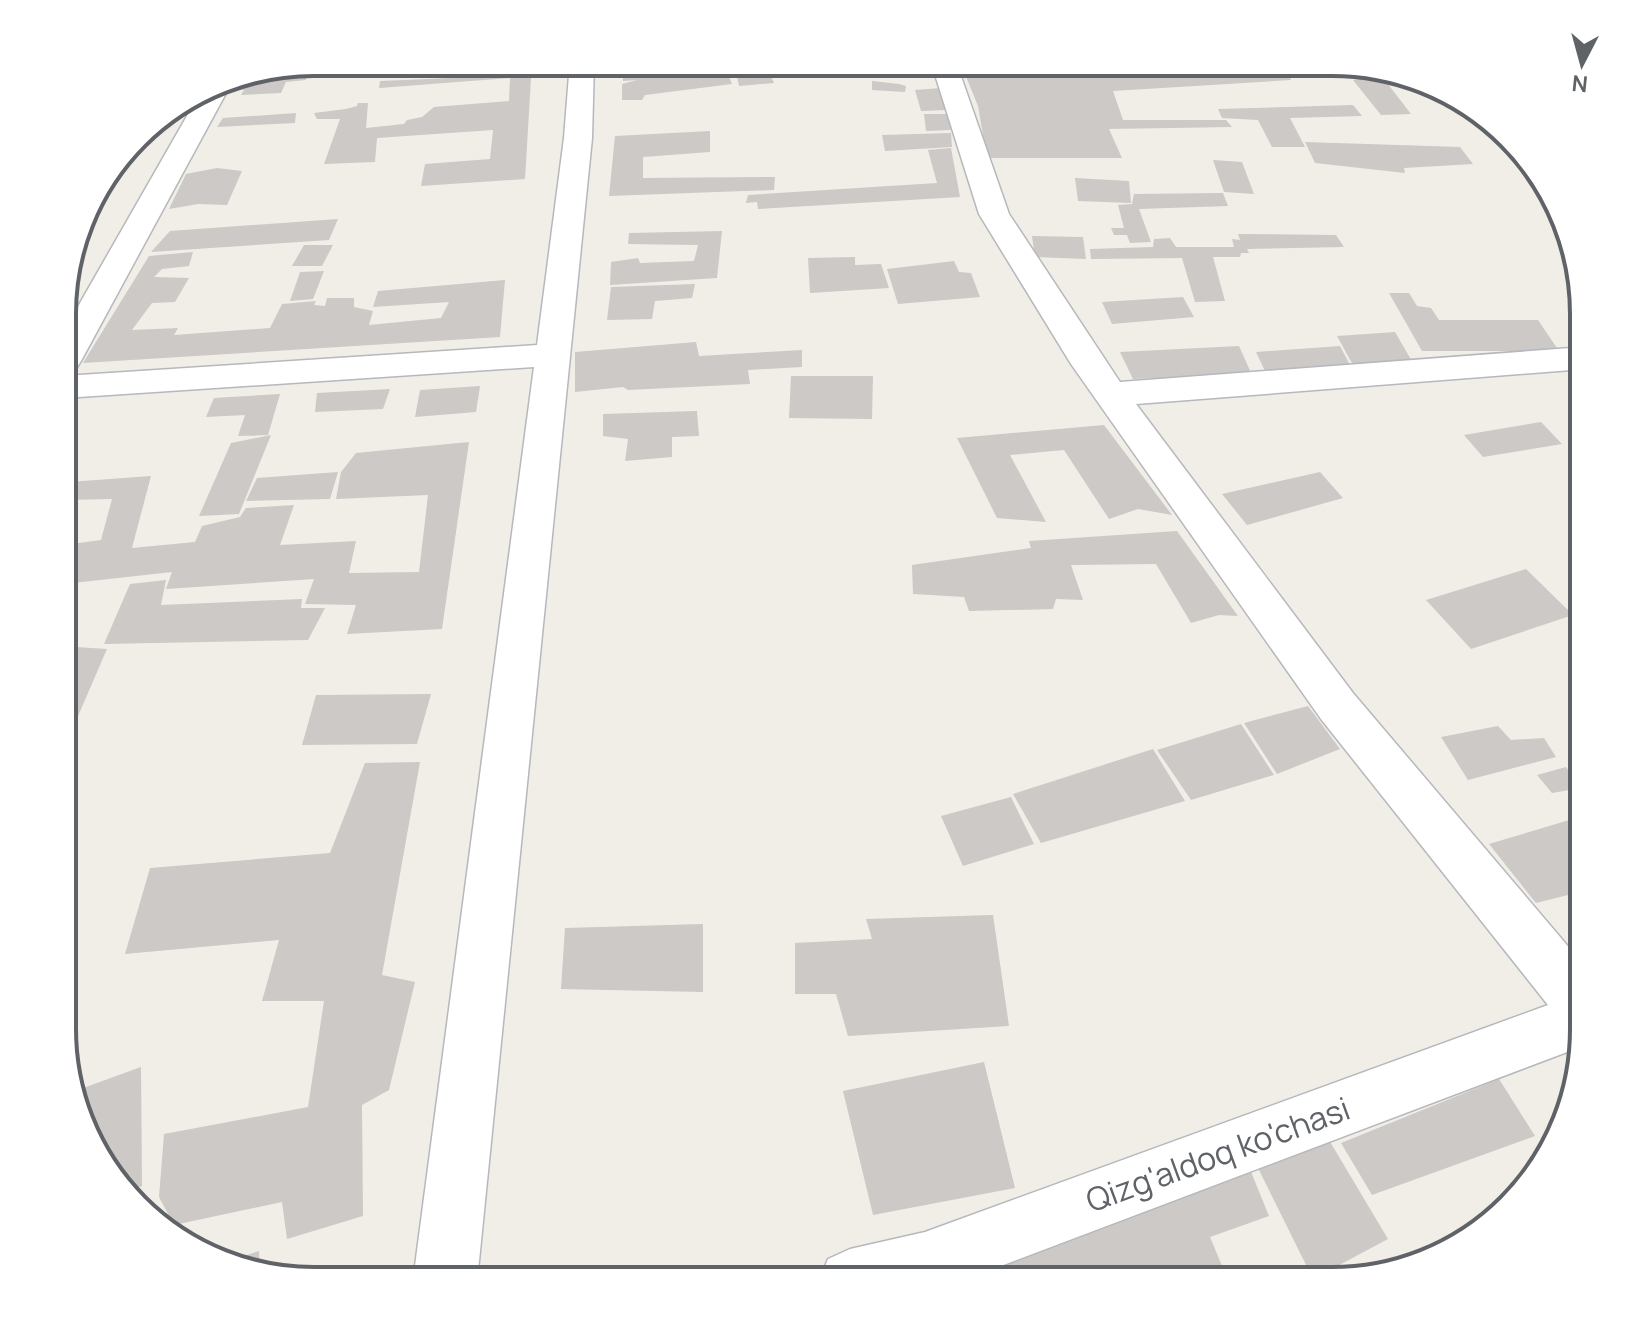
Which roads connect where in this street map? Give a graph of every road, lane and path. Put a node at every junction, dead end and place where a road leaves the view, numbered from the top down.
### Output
1 (581, 76) edge
2 (948, 77) edge
3 (208, 101) edge
4 (76, 339) edge
5 (553, 355) junction
6 (1570, 359) edge
7 (76, 386) edge
8 (1110, 394) junction
9 (1569, 988) edge
10 (1569, 1025) edge
11 (447, 1266) edge
12 (910, 1267) edge

1 - 5 street
2 - 8 street
3 - 4 street
5 - 7 street
5 - 11 street
6 - 8 street
8 - 9 street
10 - 12 street, Qizg'aldoq ko'chasi

